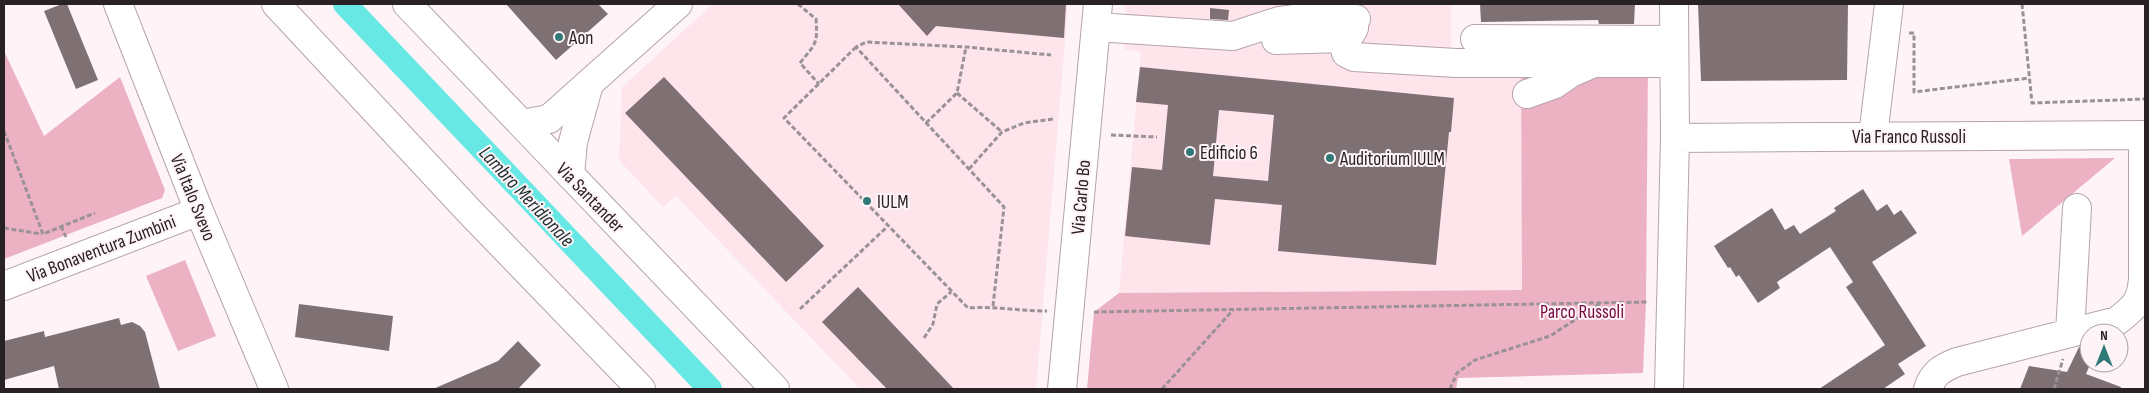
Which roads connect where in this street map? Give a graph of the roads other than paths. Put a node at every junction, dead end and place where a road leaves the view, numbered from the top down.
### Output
1 (118, 4) edge
2 (276, 4) edge
3 (406, 4) edge
4 (678, 4) edge
5 (1674, 4) edge
6 (1889, 4) edge
7 (1097, 15) edge
8 (1352, 20) edge
9 (1475, 39) dead end
10 (1276, 40) dead end
11 (1674, 51) junction
12 (1594, 63) junction
13 (589, 84) junction
14 (1527, 94) dead end
15 (522, 124) junction
16 (2144, 135) edge
17 (1873, 136) junction
18 (1675, 138) junction
19 (570, 175) junction
20 (2077, 208) dead end
21 (198, 211) junction
22 (4, 286) edge
23 (2070, 333) junction
24 (274, 389) edge
25 (641, 389) edge
26 (775, 389) edge
27 (1062, 389) edge
28 (1669, 389) edge
29 (1928, 389) edge

1 - 21 street, Via Italo Svevo
2 - 25 street
3 - 15 street, Via Santander
4 - 13 street
5 - 11 street
6 - 17 street
7 - 8 street
7 - 27 street, Via Carlo Bo
8 - 10 street
8 - 12 street
9 - 11 street
11 - 12 street
11 - 18 street
12 - 14 street
13 - 15 street
13 - 19 street
15 - 19 street, Via Santander
16 - 17 street, Via Franco Russoli
16 - 23 street
17 - 18 street, Via Franco Russoli
18 - 28 street
19 - 26 street, Via Santander
20 - 23 street
21 - 22 street, Via Bonaventura Zumbini
21 - 24 street, Via Italo Svevo
23 - 29 street

